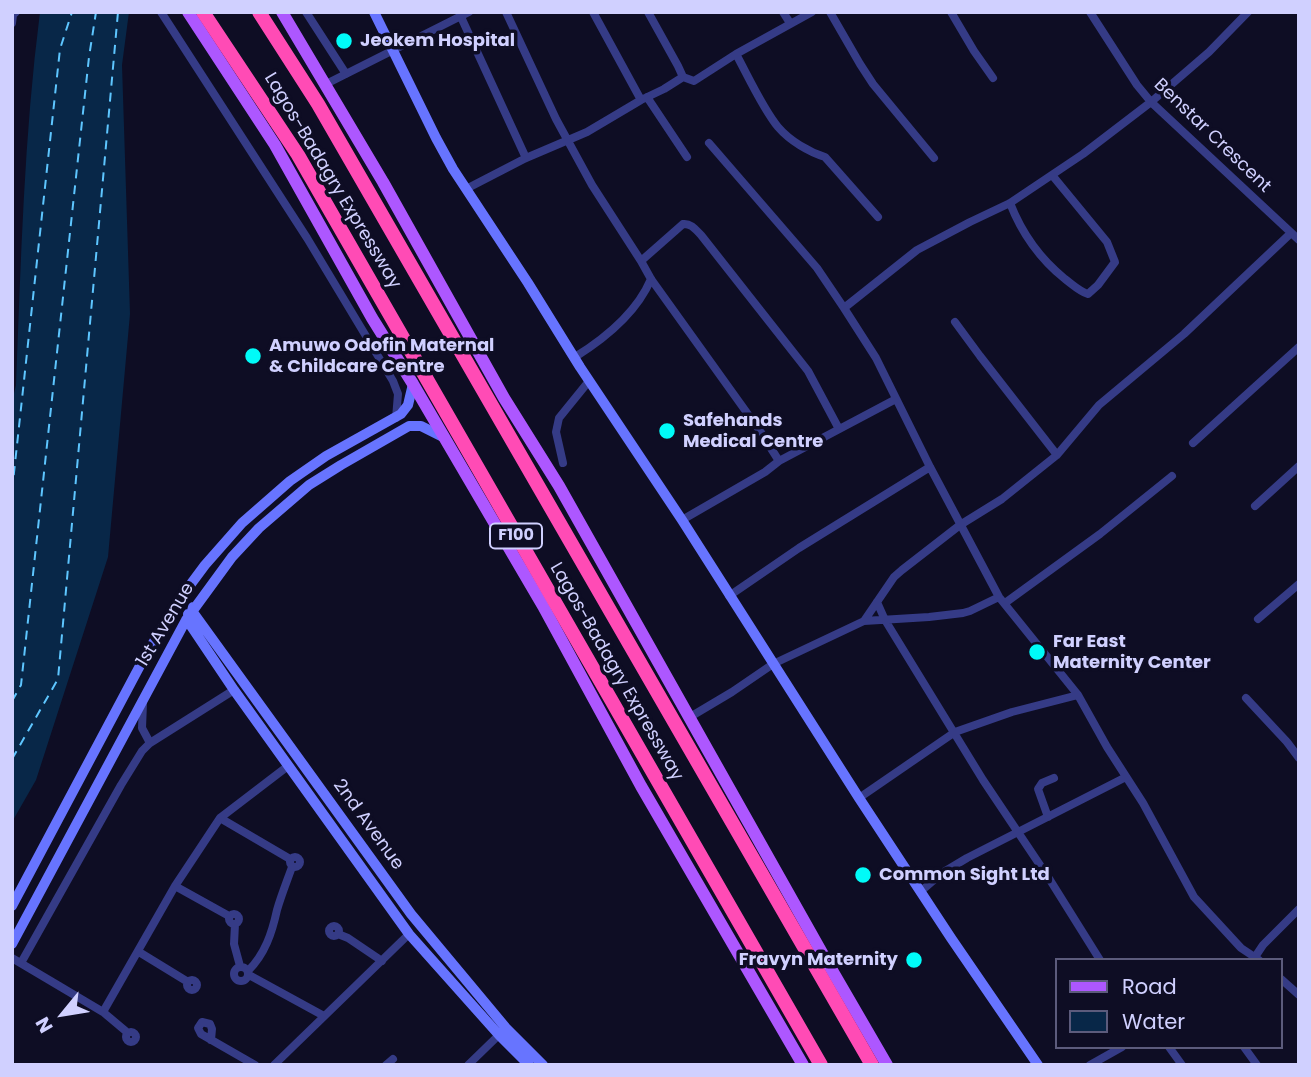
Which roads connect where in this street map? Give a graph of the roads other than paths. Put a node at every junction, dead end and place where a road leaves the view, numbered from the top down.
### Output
1 (16, 12) edge
2 (162, 12) edge
3 (188, 12) edge
4 (203, 12) edge
5 (259, 12) edge
6 (282, 12) edge
7 (306, 12) edge
8 (374, 12) edge
9 (506, 12) edge
10 (593, 12) edge
11 (648, 12) edge
12 (783, 12) edge
13 (812, 12) edge
14 (830, 12) edge
15 (951, 12) edge
16 (1090, 12) edge
17 (1248, 12) edge
18 (465, 14) edge
19 (12, 23) edge
20 (790, 23) junction
21 (393, 51) junction
22 (736, 54) junction
23 (346, 74) junction
24 (683, 77) junction
25 (993, 78) dead end
26 (326, 84) junction
27 (644, 98) junction
28 (1151, 102) junction
29 (568, 141) junction
30 (709, 143) dead end
31 (687, 157) dead end
32 (526, 158) junction
33 (934, 158) dead end
34 (1052, 175) junction
35 (466, 189) junction
36 (1010, 203) junction
37 (878, 217) dead end
38 (1291, 233) junction
39 (1299, 240) edge
40 (641, 261) junction
41 (651, 279) junction
42 (844, 308) junction
43 (955, 322) dead end
44 (1299, 347) edge
45 (575, 357) junction
46 (589, 381) junction
47 (413, 384) junction
48 (896, 399) junction
49 (396, 418) junction
50 (839, 429) junction
51 (445, 438) junction
52 (1193, 443) dead end
53 (1057, 455) junction
54 (779, 461) junction
55 (564, 463) dead end
56 (1299, 466) edge
57 (930, 467) junction
58 (1171, 476) dead end
59 (1255, 506) dead end
60 (682, 520) junction
61 (960, 525) junction
62 (1299, 584) edge
63 (729, 596) junction
64 (1002, 600) junction
65 (178, 601) junction
66 (877, 602) junction
67 (191, 611) junction
68 (1258, 619) dead end
69 (886, 620) junction
70 (864, 621) junction
71 (197, 636) junction
72 (174, 644) junction
73 (773, 664) junction
74 (234, 690) junction
75 (1078, 695) junction
76 (144, 698) junction
77 (1246, 698) dead end
78 (690, 717) junction
79 (955, 732) junction
80 (150, 743) junction
81 (1299, 758) edge
82 (288, 766) junction
83 (1126, 777) junction
84 (1054, 778) dead end
85 (859, 799) junction
86 (1048, 817) junction
87 (220, 818) junction
88 (1018, 832) junction
89 (175, 886) junction
90 (920, 892) junction
91 (12, 906) edge
92 (1299, 909) edge
93 (338, 934) dead end
94 (409, 934) junction
95 (12, 944) edge
96 (139, 952) junction
97 (12, 958) edge
98 (1099, 958) edge
99 (1254, 958) edge
100 (1256, 958) edge
101 (382, 961) junction
102 (21, 963) junction
103 (246, 971) junction
104 (1283, 981) edge
105 (188, 982) dead end
106 (1299, 995) edge
107 (103, 1012) junction
108 (324, 1016) junction
109 (502, 1032) junction
110 (128, 1033) dead end
111 (211, 1040) dead end
112 (1118, 1049) edge
113 (1170, 1049) edge
114 (1245, 1049) edge
115 (393, 1059) dead end
116 (255, 1065) edge
117 (274, 1065) edge
118 (386, 1065) edge
119 (468, 1065) edge
120 (529, 1065) edge
121 (543, 1065) edge
122 (803, 1065) edge
123 (821, 1065) edge
124 (872, 1065) edge
125 (887, 1065) edge
126 (1038, 1065) edge
127 (1090, 1065) edge
128 (1182, 1065) edge
129 (1257, 1065) edge

1 - 19 street
2 - 49 street
3 - 47 main road, Lagos-Badagry Expressway
4 - 123 highway, Lagos-Badagry Expressway / F100
5 - 124 highway, Lagos-Badagry Expressway / F100
6 - 26 main road
7 - 23 street
8 - 21 main road
9 - 29 street
10 - 27 street
11 - 24 street
12 - 20 street
13 - 20 street
14 - 33 street
15 - 25 street
16 - 28 street, Benstar Crescent
17 - 28 street
18 - 21 street
18 - 32 street
20 - 22 street
21 - 23 street
21 - 35 main road
22 - 24 street
22 - 37 street
23 - 26 street
24 - 27 street
26 - 78 main road
27 - 29 street
27 - 31 street
28 - 34 street
28 - 38 street, Benstar Crescent
29 - 32 street
29 - 40 street
30 - 42 street
32 - 35 street
34 - 36 street
34 - 36 street
35 - 45 main road
36 - 42 street
38 - 39 street, Benstar Crescent
38 - 53 street
40 - 41 street
40 - 50 street
41 - 45 street
41 - 54 street
42 - 48 street
43 - 53 street
44 - 52 street
45 - 46 main road
46 - 55 street
46 - 60 main road
47 - 49 main road
47 - 51 main road, Lagos-Badagry Expressway
48 - 50 street
48 - 57 street
49 - 65 main road, 1st Avenue
50 - 54 street
51 - 67 main road, 1st Avenue
51 - 122 main road, Lagos-Badagry Expressway
53 - 61 street
54 - 60 street
56 - 59 street
57 - 61 street
57 - 63 street
58 - 64 street
60 - 63 main road
61 - 64 street
61 - 66 street
62 - 68 street
63 - 73 main road
64 - 69 street
64 - 75 street
65 - 67 main road, 2nd Avenue
65 - 91 main road, 1st Avenue
66 - 69 street
66 - 70 street
67 - 71 main road, 2nd Avenue
67 - 72 main road, 1st Avenue
67 - 109 main road, 2nd Avenue
69 - 70 street
69 - 79 street
70 - 73 street
71 - 72 main road
71 - 74 main road, 2nd Avenue
72 - 76 main road, 1st Avenue
73 - 78 street
73 - 85 main road
74 - 80 street
74 - 82 main road, 2nd Avenue
75 - 79 street
75 - 83 street
76 - 80 street
76 - 95 main road, 1st Avenue
77 - 81 street
78 - 125 main road
79 - 85 street
79 - 88 street
80 - 102 street
82 - 87 street
82 - 94 main road, 2nd Avenue
83 - 86 street
83 - 99 street
84 - 86 street
85 - 90 main road
86 - 88 street
87 - 89 street
87 - 103 street
88 - 90 street
88 - 98 street
89 - 96 street
89 - 103 street
90 - 126 main road
92 - 100 street
93 - 101 street
94 - 101 street
94 - 109 main road, 2nd Avenue
96 - 105 street
96 - 107 street
97 - 102 street
101 - 108 street
102 - 107 street
103 - 108 street
104 - 106 street
107 - 110 street
108 - 117 street
109 - 119 street
109 - 120 main road, 2nd Avenue
109 - 121 main road, 2nd Avenue
111 - 116 street
112 - 127 street
113 - 128 street
114 - 129 street
115 - 118 street

